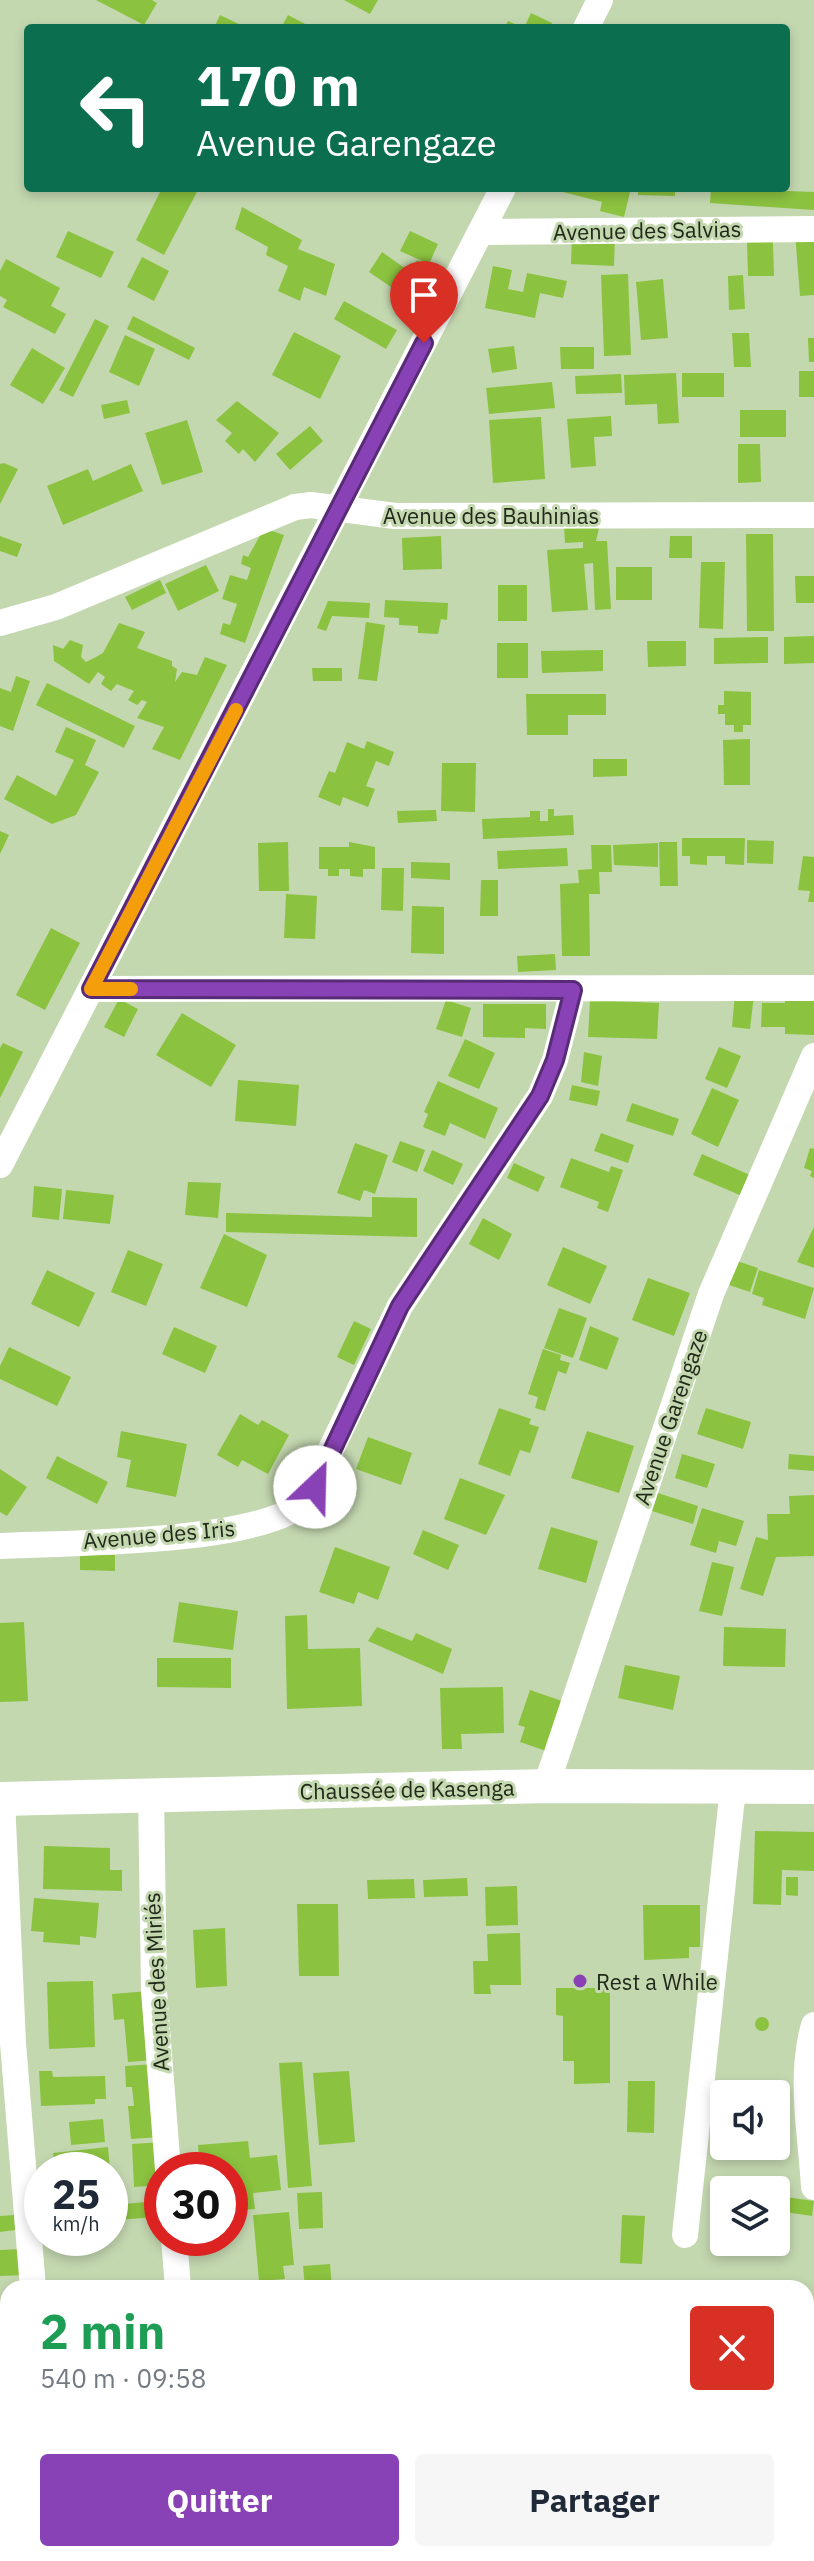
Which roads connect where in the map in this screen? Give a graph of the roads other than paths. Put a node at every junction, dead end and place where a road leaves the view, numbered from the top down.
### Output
1 (600, 0) edge
2 (588, 24) edge
3 (501, 192) edge
4 (814, 229) edge
5 (481, 232) junction
6 (340, 510) junction
7 (814, 515) edge
8 (0, 623) edge
9 (814, 988) edge
10 (91, 989) junction
11 (573, 990) junction
12 (814, 1056) edge
13 (0, 1165) edge
14 (0, 1546) edge
15 (546, 1786) junction
16 (814, 1787) edge
17 (733, 1788) junction
18 (151, 1794) junction
19 (1, 1799) edge
20 (814, 2025) edge
21 (167, 2152) edge
22 (814, 2187) edge
23 (685, 2235) dead end
24 (175, 2256) edge
25 (32, 2280) edge
26 (177, 2280) edge

1 - 2 street
3 - 5 street
4 - 5 street, Avenue des Salvias
5 - 6 street
6 - 7 street, Avenue des Bauhinias
6 - 8 street, Avenue des Bauhinias
6 - 10 street
9 - 11 street
10 - 11 street
10 - 13 street
11 - 14 street, Avenue des Iris
12 - 15 street, Avenue Garengaze
15 - 17 main road, Chaussée de Kasenga
15 - 18 main road, Chaussée de Kasenga
16 - 17 main road, Chaussée de Kasenga
17 - 23 street
18 - 19 main road, Chaussée de Kasenga
18 - 21 street, Avenue des Miriés
19 - 25 street
20 - 22 street
24 - 26 street

